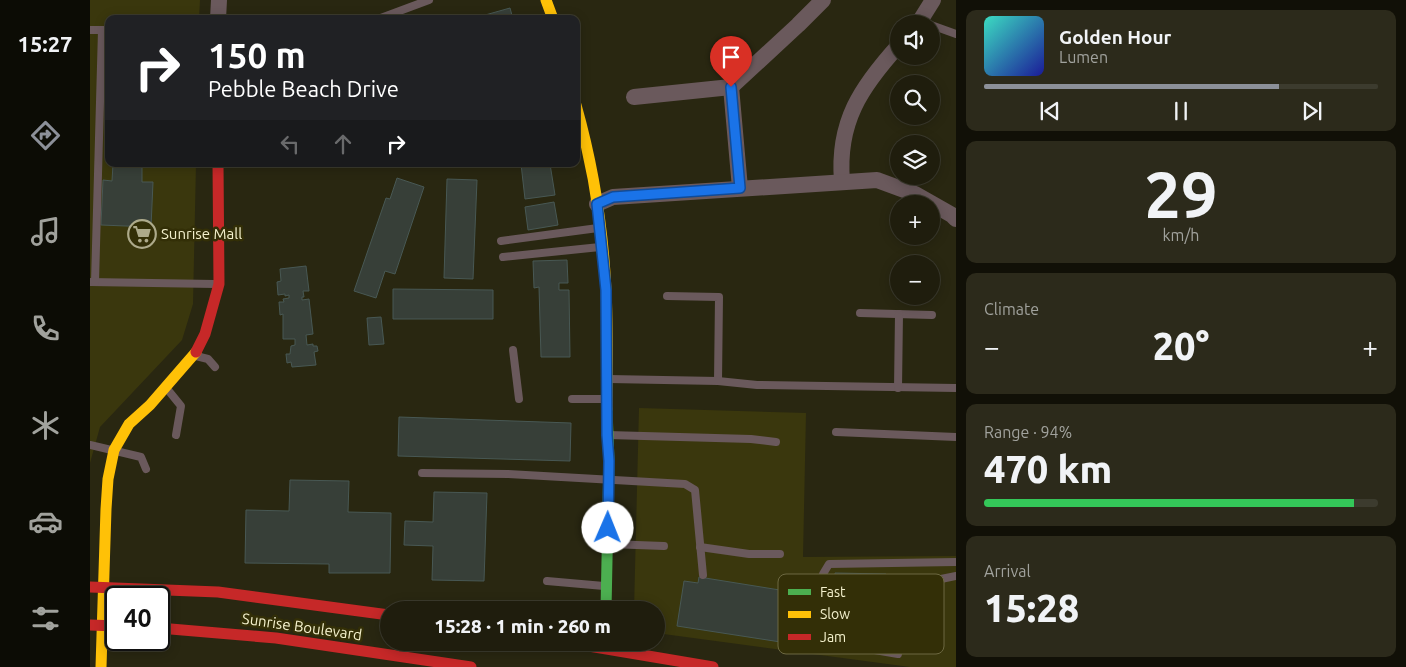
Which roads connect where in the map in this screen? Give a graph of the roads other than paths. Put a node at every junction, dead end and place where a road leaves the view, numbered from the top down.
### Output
1 (218, 0) edge
2 (429, 0) edge
3 (546, 0) edge
4 (823, 0) edge
5 (933, 0) edge
6 (218, 15) edge
7 (389, 15) edge
8 (552, 15) edge
9 (927, 15) edge
10 (940, 28) edge
11 (90, 30) edge
12 (105, 30) edge
13 (956, 34) edge
14 (890, 56) edge
15 (731, 87) junction
16 (634, 97) dead end
17 (580, 119) edge
18 (218, 167) edge
19 (842, 181) junction
20 (740, 188) junction
21 (597, 204) junction
22 (956, 219) edge
23 (600, 228) junction
24 (501, 241) dead end
25 (602, 246) junction
26 (503, 257) dead end
27 (93, 282) edge
28 (219, 284) junction
29 (667, 296) dead end
30 (860, 314) dead end
31 (899, 314) junction
32 (932, 315) dead end
33 (513, 350) dead end
34 (194, 356) junction
35 (215, 367) dead end
36 (607, 379) junction
37 (718, 381) junction
38 (166, 387) junction
39 (898, 388) junction
40 (956, 388) edge
41 (519, 399) dead end
42 (572, 399) dead end
43 (607, 399) junction
44 (836, 432) dead end
45 (176, 435) dead end
46 (607, 435) junction
47 (956, 436) edge
48 (776, 442) dead end
49 (90, 444) edge
50 (114, 450) junction
51 (146, 469) dead end
52 (422, 473) dead end
53 (609, 480) junction
54 (607, 544) junction
55 (664, 546) dead end
56 (700, 547) junction
57 (780, 554) dead end
58 (956, 562) edge
59 (703, 574) dead end
60 (823, 574) edge
61 (547, 581) dead end
62 (606, 586) junction
63 (90, 588) edge
64 (103, 588) junction
65 (606, 601) edge
66 (380, 614) edge
67 (90, 625) edge
68 (102, 625) junction
69 (105, 625) edge
70 (170, 628) edge
71 (611, 651) edge
72 (101, 667) edge
73 (471, 667) edge
74 (713, 667) edge

1 - 6 street
2 - 7 lane
3 - 8 street
4 - 15 street
5 - 9 street
10 - 13 lane
11 - 12 lane
12 - 27 lane
14 - 19 street
15 - 16 street
15 - 20 street
17 - 21 street
18 - 28 street
19 - 20 street
19 - 22 street
20 - 21 street
21 - 23 street
23 - 24 lane
23 - 25 street
25 - 26 lane
25 - 36 street
27 - 28 lane
28 - 34 street
29 - 37 lane
30 - 31 lane
31 - 32 lane
31 - 39 lane
33 - 41 lane
34 - 35 lane
34 - 38 street
36 - 37 lane
36 - 43 street
37 - 39 lane
38 - 45 lane
38 - 50 street
39 - 40 lane
42 - 43 lane
43 - 46 street
44 - 47 lane
46 - 48 lane
46 - 53 street
49 - 50 lane
50 - 51 lane
50 - 64 street
52 - 53 lane
53 - 54 street
53 - 56 lane
54 - 55 lane
54 - 62 street
56 - 57 lane
56 - 59 lane
58 - 60 lane
61 - 62 lane
62 - 65 street
63 - 64 street, Sunrise Boulevard
64 - 66 street, Sunrise Boulevard
64 - 68 street
67 - 68 street
68 - 69 street
68 - 72 street
70 - 73 street, Sunrise Boulevard
71 - 74 street

